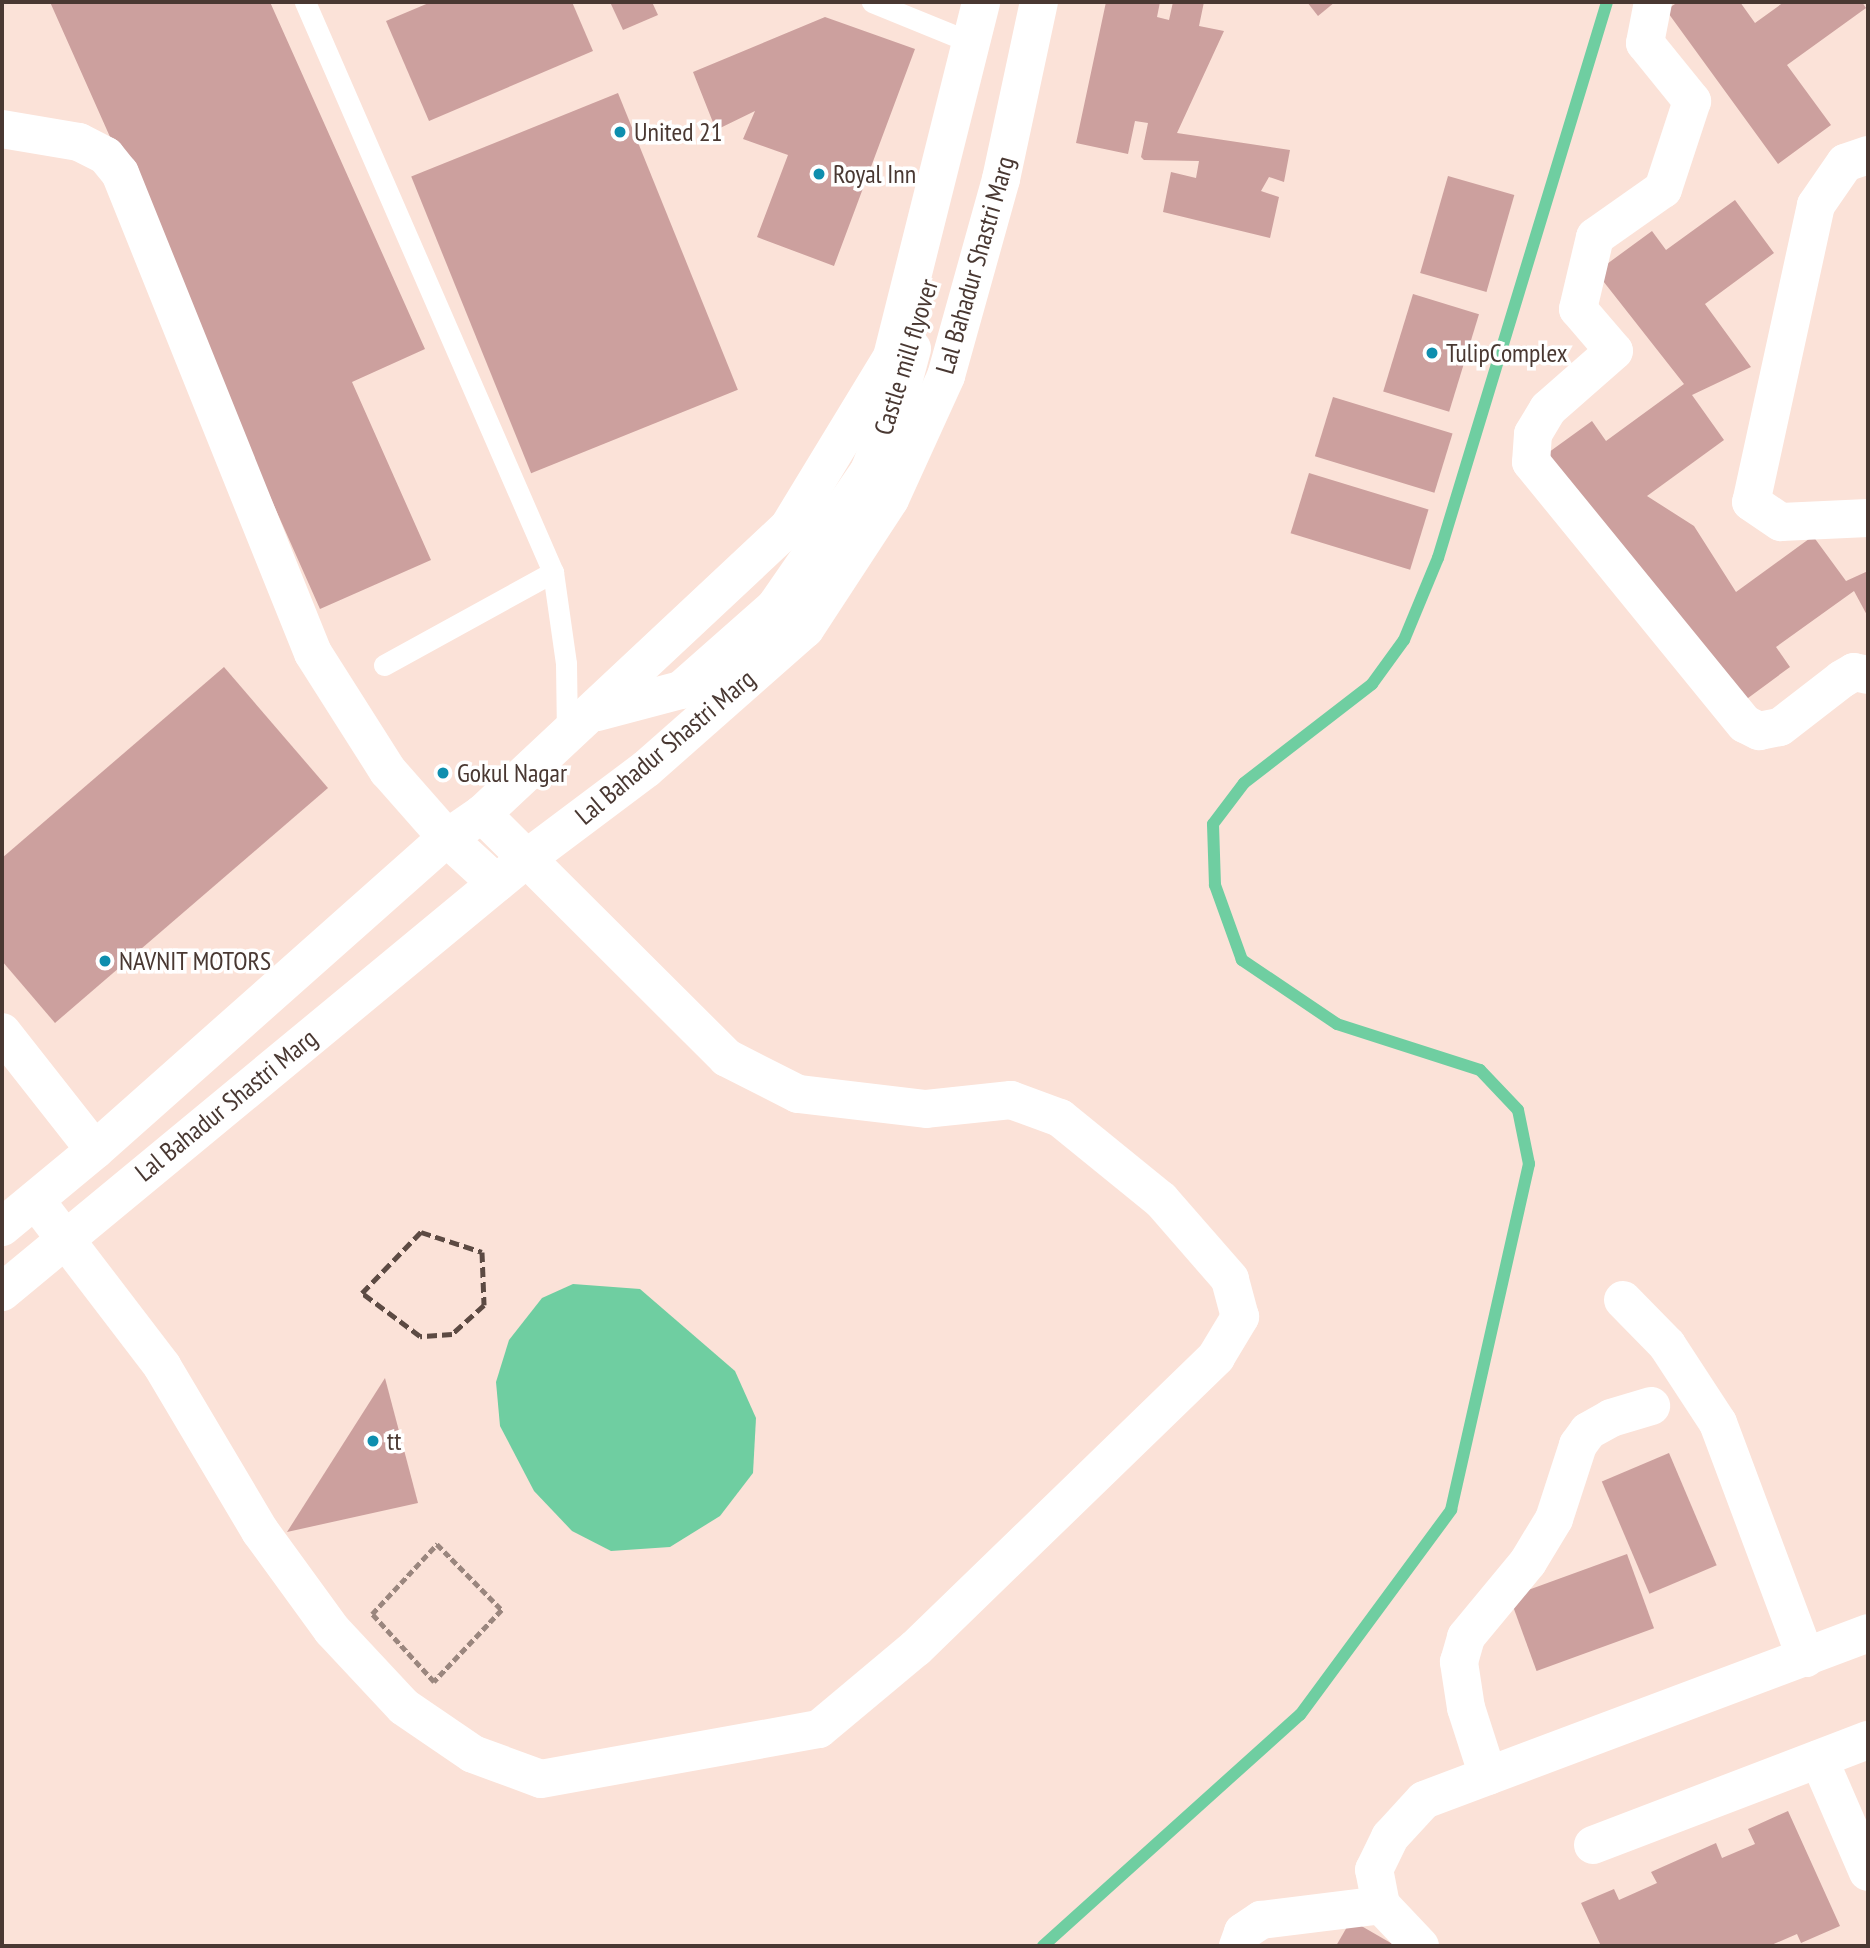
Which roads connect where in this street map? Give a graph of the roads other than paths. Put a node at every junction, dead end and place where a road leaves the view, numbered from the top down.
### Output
1 (305, 2) edge
2 (873, 2) edge
3 (981, 2) edge
4 (1002, 2) edge
5 (1039, 2) edge
6 (1653, 2) edge
7 (970, 42) junction
8 (2, 129) edge
9 (1868, 155) edge
10 (1868, 518) edge
11 (553, 572) junction
12 (384, 665) dead end
13 (1868, 675) edge
14 (689, 683) junction
15 (579, 723) junction
16 (646, 769) junction
17 (482, 814) junction
18 (447, 838) junction
19 (526, 859) junction
20 (496, 883) junction
21 (2, 1032) edge
22 (95, 1150) junction
23 (36, 1201) junction
24 (2, 1227) edge
25 (66, 1237) junction
26 (2, 1292) edge
27 (1623, 1300) dead end
28 (1651, 1406) dead end
29 (1868, 1633) edge
30 (1806, 1658) junction
31 (1868, 1740) edge
32 (1819, 1759) junction
33 (1488, 1776) junction
34 (1592, 1844) dead end
35 (1868, 1872) edge
36 (1381, 1905) junction
37 (1238, 1946) edge
38 (1420, 1946) edge

1 - 11 lane
2 - 7 lane
3 - 7 street, Lal Bahadur Shastri Marg
4 - 14 street, Castle mill flyover
5 - 16 street, Lal Bahadur Shastri Marg
6 - 13 street
7 - 15 street, Lal Bahadur Shastri Marg
8 - 18 street
9 - 10 street
11 - 12 lane
11 - 15 lane
14 - 15 street
14 - 16 street
15 - 17 street, Lal Bahadur Shastri Marg
16 - 19 street, Lal Bahadur Shastri Marg
17 - 18 street, Lal Bahadur Shastri Marg
17 - 19 street
18 - 20 street
18 - 22 street, Lal Bahadur Shastri Marg
19 - 20 street, Lal Bahadur Shastri Marg
19 - 25 street
20 - 25 street, Lal Bahadur Shastri Marg
21 - 22 street
22 - 23 street, Lal Bahadur Shastri Marg
23 - 24 street, Lal Bahadur Shastri Marg
23 - 25 street
25 - 26 street, Lal Bahadur Shastri Marg
27 - 30 street
28 - 33 street
29 - 30 street
30 - 33 street
31 - 32 street
32 - 34 street
32 - 35 street
33 - 36 street
36 - 37 street
36 - 38 street

